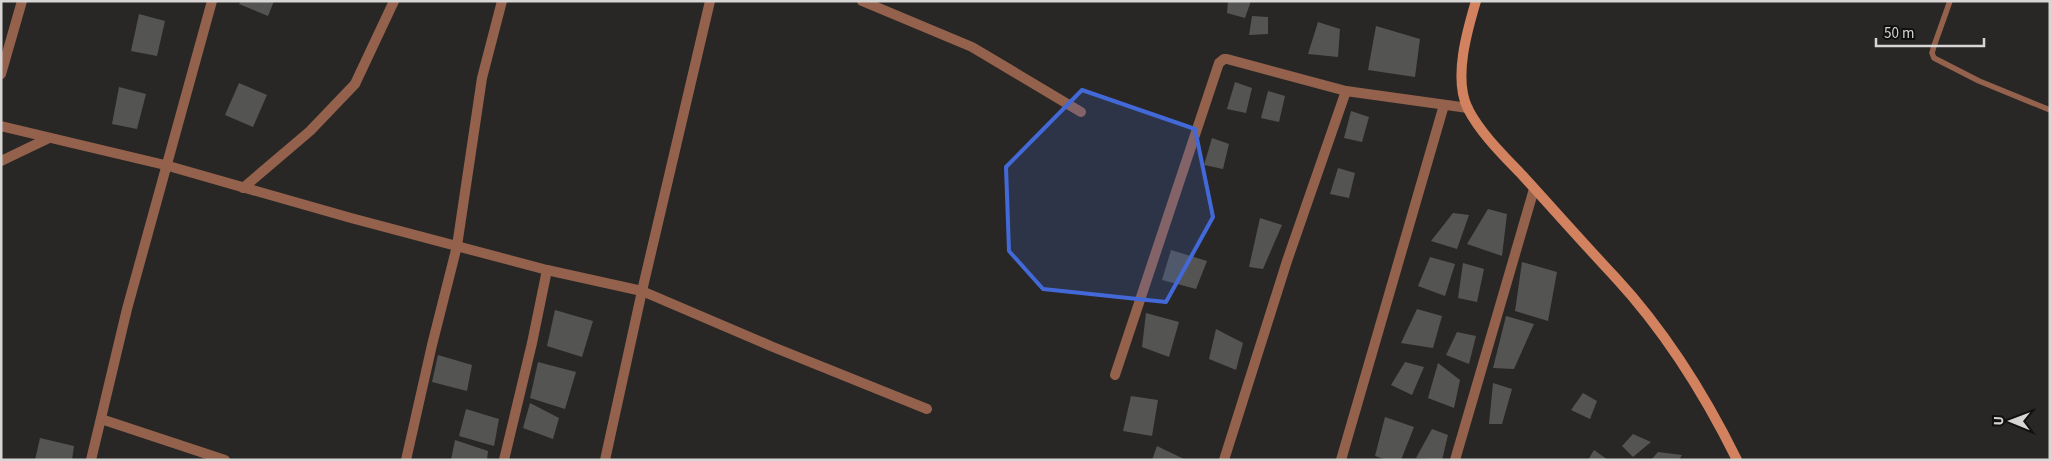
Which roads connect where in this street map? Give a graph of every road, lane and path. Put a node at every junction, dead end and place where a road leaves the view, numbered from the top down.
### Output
1 (22, 1) edge
2 (212, 1) edge
3 (394, 1) edge
4 (502, 1) edge
5 (710, 1) edge
6 (862, 1) edge
7 (1476, 1) edge
8 (1950, 1) edge
9 (1, 74) edge
10 (1346, 91) junction
11 (1444, 105) junction
12 (1468, 108) junction
13 (2050, 110) edge
14 (1081, 112) dead end
15 (1, 126) edge
16 (48, 138) junction
17 (1, 161) edge
18 (165, 165) junction
19 (243, 188) junction
20 (1534, 189) junction
21 (457, 246) junction
22 (547, 270) junction
23 (642, 291) junction
24 (1116, 375) dead end
25 (927, 409) dead end
26 (101, 419) junction
27 (91, 460) edge
28 (225, 460) edge
29 (406, 460) edge
30 (504, 460) edge
31 (605, 460) edge
32 (1224, 460) edge
33 (1340, 460) edge
34 (1455, 460) edge
35 (1737, 460) edge

1 - 9 street
2 - 18 street
3 - 19 street
4 - 21 street
5 - 23 street
6 - 14 street
7 - 12 main road
8 - 13 lane
10 - 11 street
10 - 24 street
10 - 32 street
11 - 12 street
11 - 33 street
12 - 20 main road
15 - 16 street
16 - 17 street
16 - 18 street
18 - 19 street
18 - 26 street
19 - 21 street
20 - 34 street
20 - 35 main road
21 - 22 street
21 - 29 street
22 - 23 street
22 - 30 street
23 - 25 street
23 - 31 street
26 - 27 street
26 - 28 street

